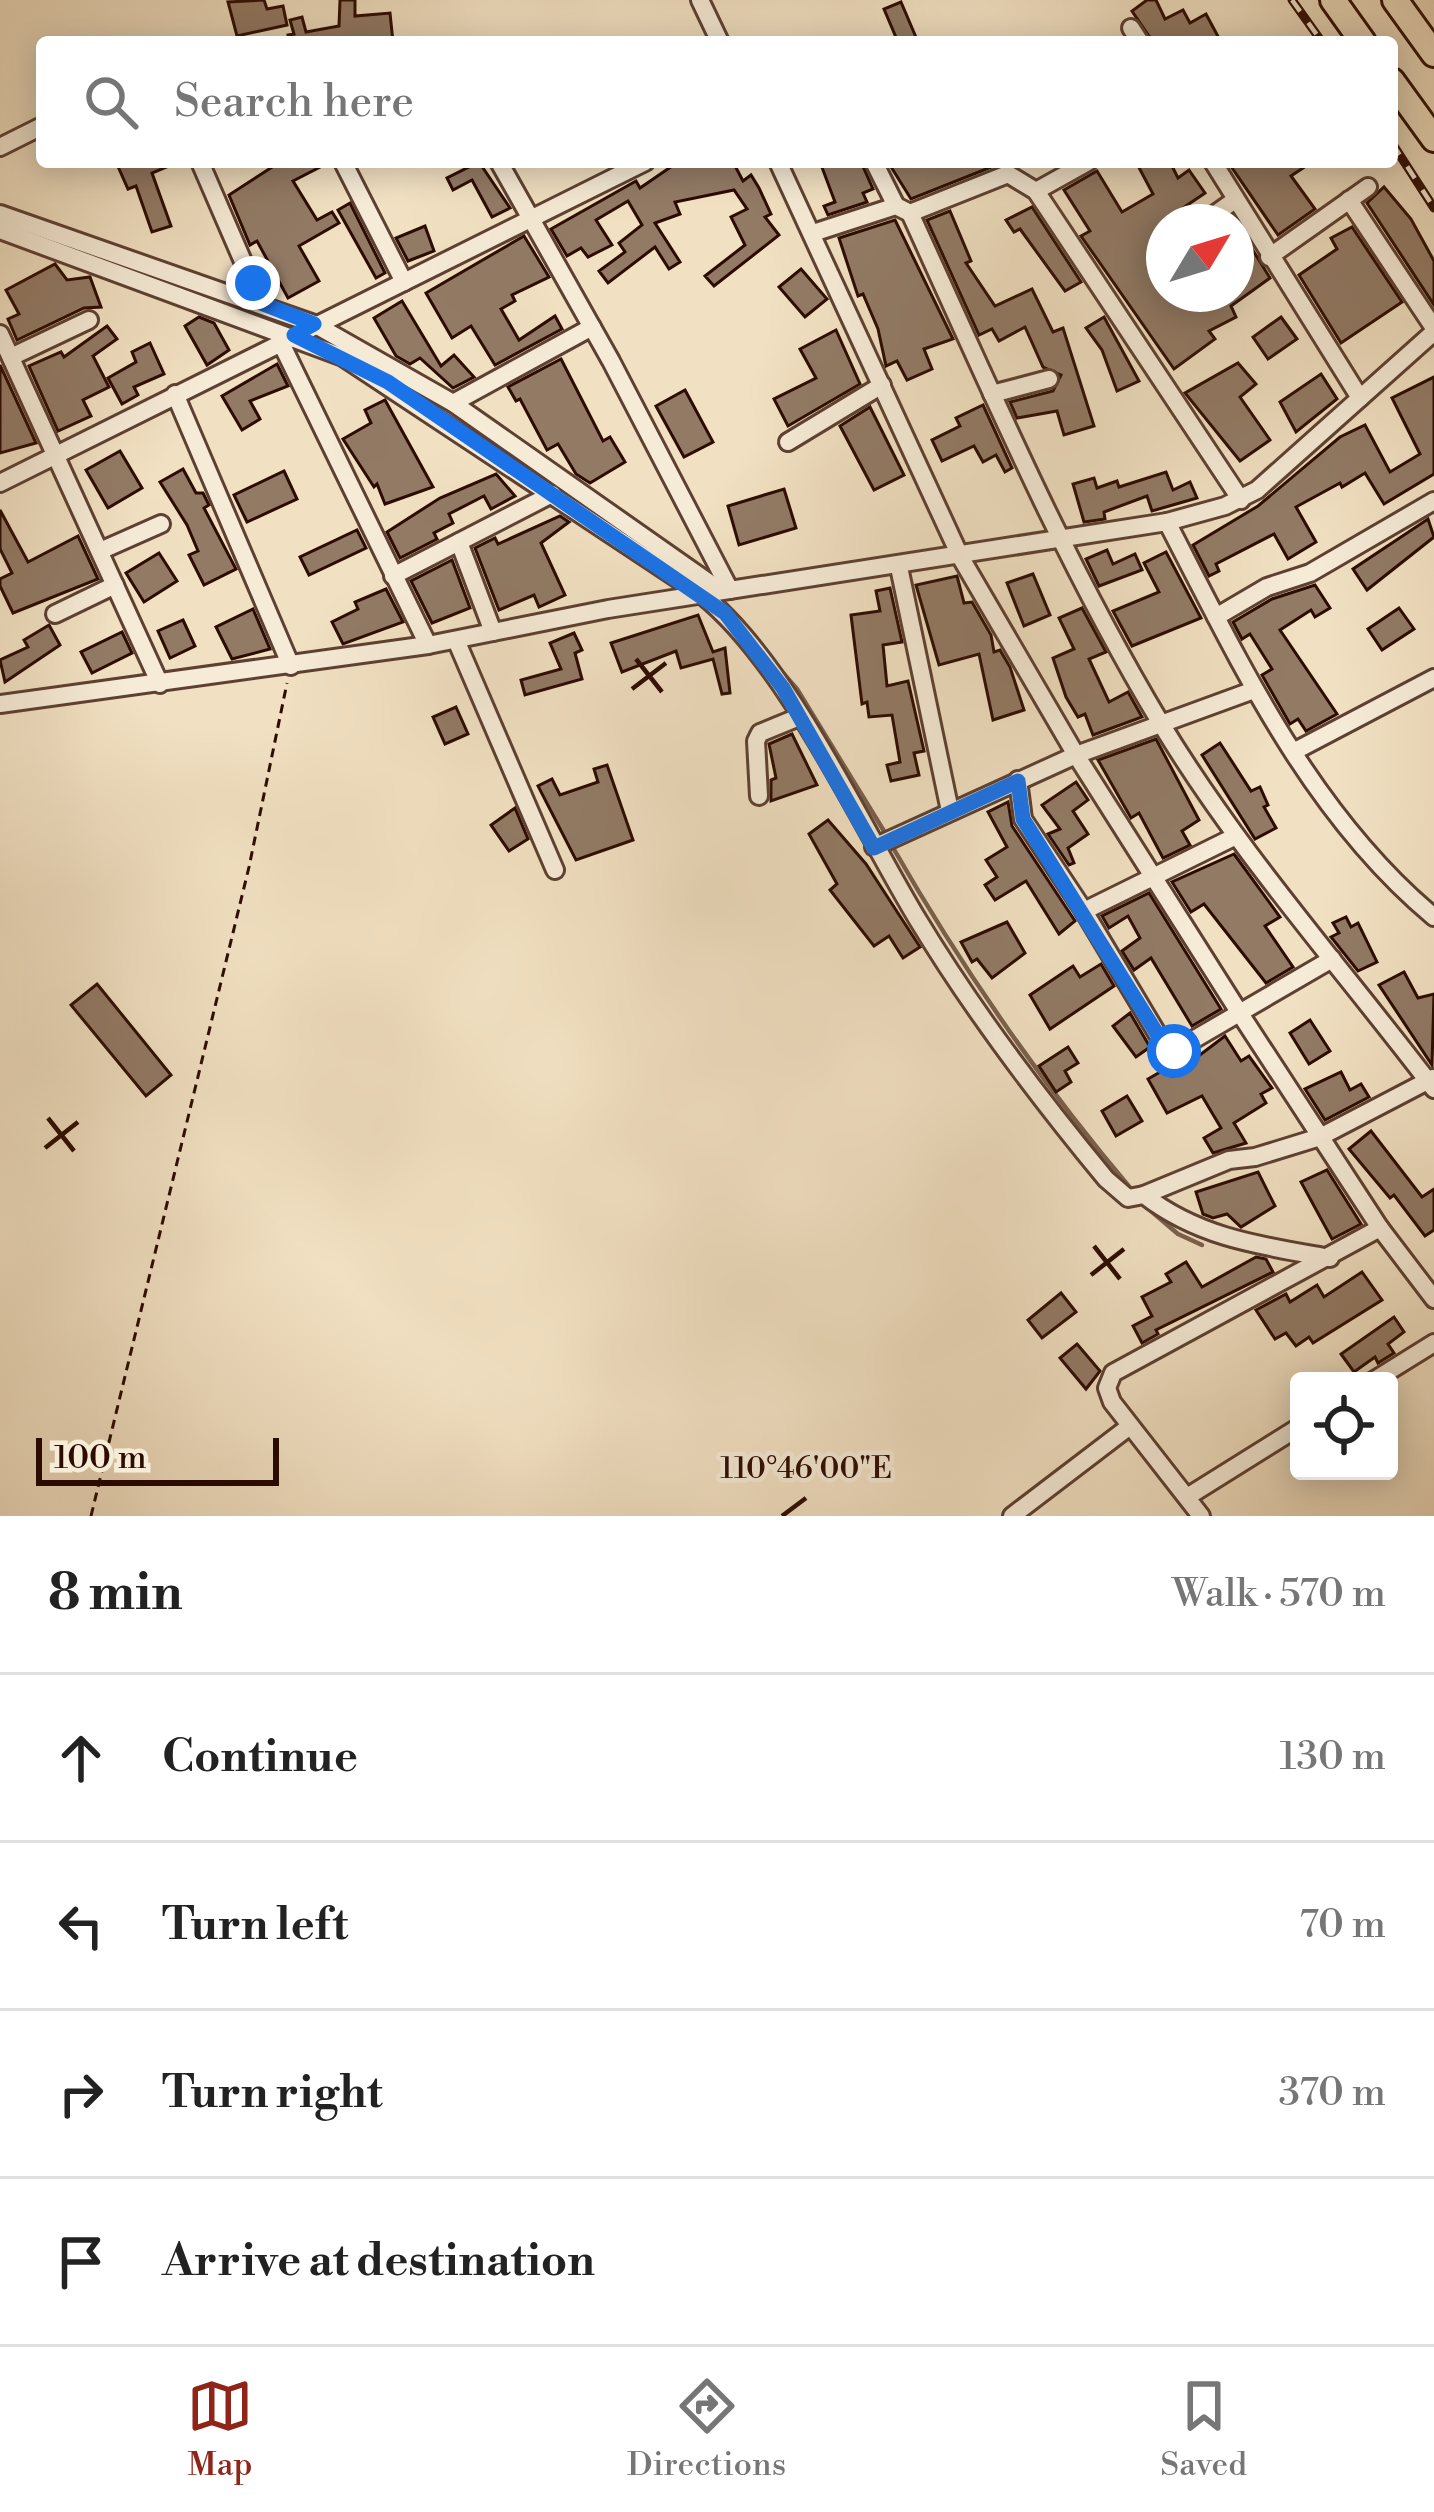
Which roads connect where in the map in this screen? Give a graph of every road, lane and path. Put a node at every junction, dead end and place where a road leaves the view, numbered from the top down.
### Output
1 (700, 0) edge
2 (1333, 0) edge
3 (1395, 0) edge
4 (716, 36) edge
5 (1360, 36) edge
6 (1434, 54) edge
7 (1398, 89) edge
8 (36, 129) edge
9 (1434, 139) edge
10 (0, 147) edge
11 (203, 168) edge
12 (346, 168) edge
13 (502, 168) edge
14 (633, 168) edge
15 (781, 168) edge
16 (878, 168) edge
17 (1005, 168) edge
18 (1077, 168) edge
19 (1216, 168) edge
20 (1367, 187) dead end
21 (1036, 191) junction
22 (1235, 200) junction
23 (1349, 200) junction
24 (1229, 204) edge
25 (903, 210) junction
26 (0, 214) edge
27 (530, 221) junction
28 (0, 230) edge
29 (813, 233) junction
30 (1269, 257) junction
31 (404, 282) junction
32 (261, 303) junction
33 (88, 320) dead end
34 (592, 327) junction
35 (1434, 330) edge
36 (299, 332) junction
37 (0, 334) edge
38 (11, 357) junction
39 (1049, 379) dead end
40 (882, 385) junction
41 (175, 394) junction
42 (992, 394) junction
43 (1360, 398) junction
44 (453, 403) junction
45 (788, 442) dead end
46 (55, 454) junction
47 (0, 483) edge
48 (552, 494) junction
49 (1240, 500) junction
50 (1434, 500) edge
51 (1167, 522) junction
52 (161, 524) dead end
53 (1059, 539) junction
54 (459, 542) junction
55 (100, 551) junction
56 (961, 558) junction
57 (898, 567) junction
58 (393, 576) junction
59 (116, 585) junction
60 (715, 592) junction
61 (55, 614) dead end
62 (1216, 617) junction
63 (493, 632) junction
64 (456, 640) junction
65 (428, 645) junction
66 (291, 666) junction
67 (1434, 678) edge
68 (160, 684) junction
69 (1254, 690) junction
70 (0, 704) edge
71 (799, 718) junction
72 (1161, 724) junction
73 (1295, 751) junction
74 (1076, 755) junction
75 (1018, 781) junction
76 (759, 796) dead end
77 (950, 811) junction
78 (1235, 836) junction
79 (884, 843) junction
80 (555, 870) dead end
81 (1154, 876) junction
82 (1084, 910) junction
83 (1434, 916) edge
84 (1332, 958) junction
85 (1239, 1012) junction
86 (1432, 1083) edge
87 (1320, 1136) junction
88 (1139, 1197) junction
89 (1380, 1228) junction
90 (1330, 1258) junction
91 (1430, 1287) edge
92 (1434, 1343) edge
93 (1387, 1372) edge
94 (1130, 1426) junction
95 (1290, 1433) edge
96 (1187, 1497) junction
97 (92, 1516) edge
98 (1012, 1516) edge
99 (1202, 1516) edge

1 - 4 street
2 - 5 highway
3 - 6 highway
7 - 9 highway
8 - 10 street
11 - 32 street
12 - 31 street
13 - 27 street
14 - 27 street
15 - 29 street
16 - 25 street
17 - 21 street
17 - 25 street
18 - 21 street
19 - 22 street
20 - 23 street
21 - 49 street
22 - 24 street
22 - 30 street
23 - 30 street
23 - 35 street
25 - 29 street
25 - 42 street
26 - 32 street
27 - 31 street
27 - 34 street
28 - 36 street
29 - 40 street
30 - 43 street
31 - 36 street
32 - 36 street
33 - 38 street
34 - 44 street
34 - 60 street
35 - 43 street
36 - 41 street
36 - 44 street
36 - 48 street
36 - 58 street
37 - 38 street
38 - 46 street
39 - 42 street
40 - 45 street
40 - 56 street
41 - 46 street
41 - 66 street
42 - 53 street
43 - 49 street
44 - 60 street
46 - 47 street
46 - 55 street
48 - 54 street
48 - 60 street
49 - 51 street
50 - 62 street
51 - 53 street
51 - 62 street
52 - 55 street
53 - 56 street
53 - 72 street
54 - 58 street
54 - 63 street
55 - 59 street
56 - 57 street
56 - 74 street
57 - 60 street
57 - 77 street
58 - 65 street
59 - 61 street
59 - 68 street
60 - 63 street
60 - 71 street
62 - 69 street
63 - 64 street
64 - 65 street
64 - 80 street
65 - 66 street
66 - 68 street
66 - 97 path
67 - 73 street
68 - 70 street
69 - 72 street
69 - 73 street
71 - 76 street
71 - 79 street
72 - 74 street
72 - 78 street
73 - 83 street
74 - 75 street
74 - 81 street
75 - 77 street
75 - 82 street
77 - 79 street
78 - 81 street
78 - 84 street
79 - 88 street
81 - 82 street
81 - 85 street
82 - 85 street
84 - 85 street
84 - 86 street
85 - 87 street
86 - 87 street
87 - 88 street
87 - 89 street
88 - 90 street
89 - 90 street
89 - 91 street
90 - 94 street
92 - 93 street
94 - 96 street
94 - 98 street
95 - 96 street
96 - 99 street

